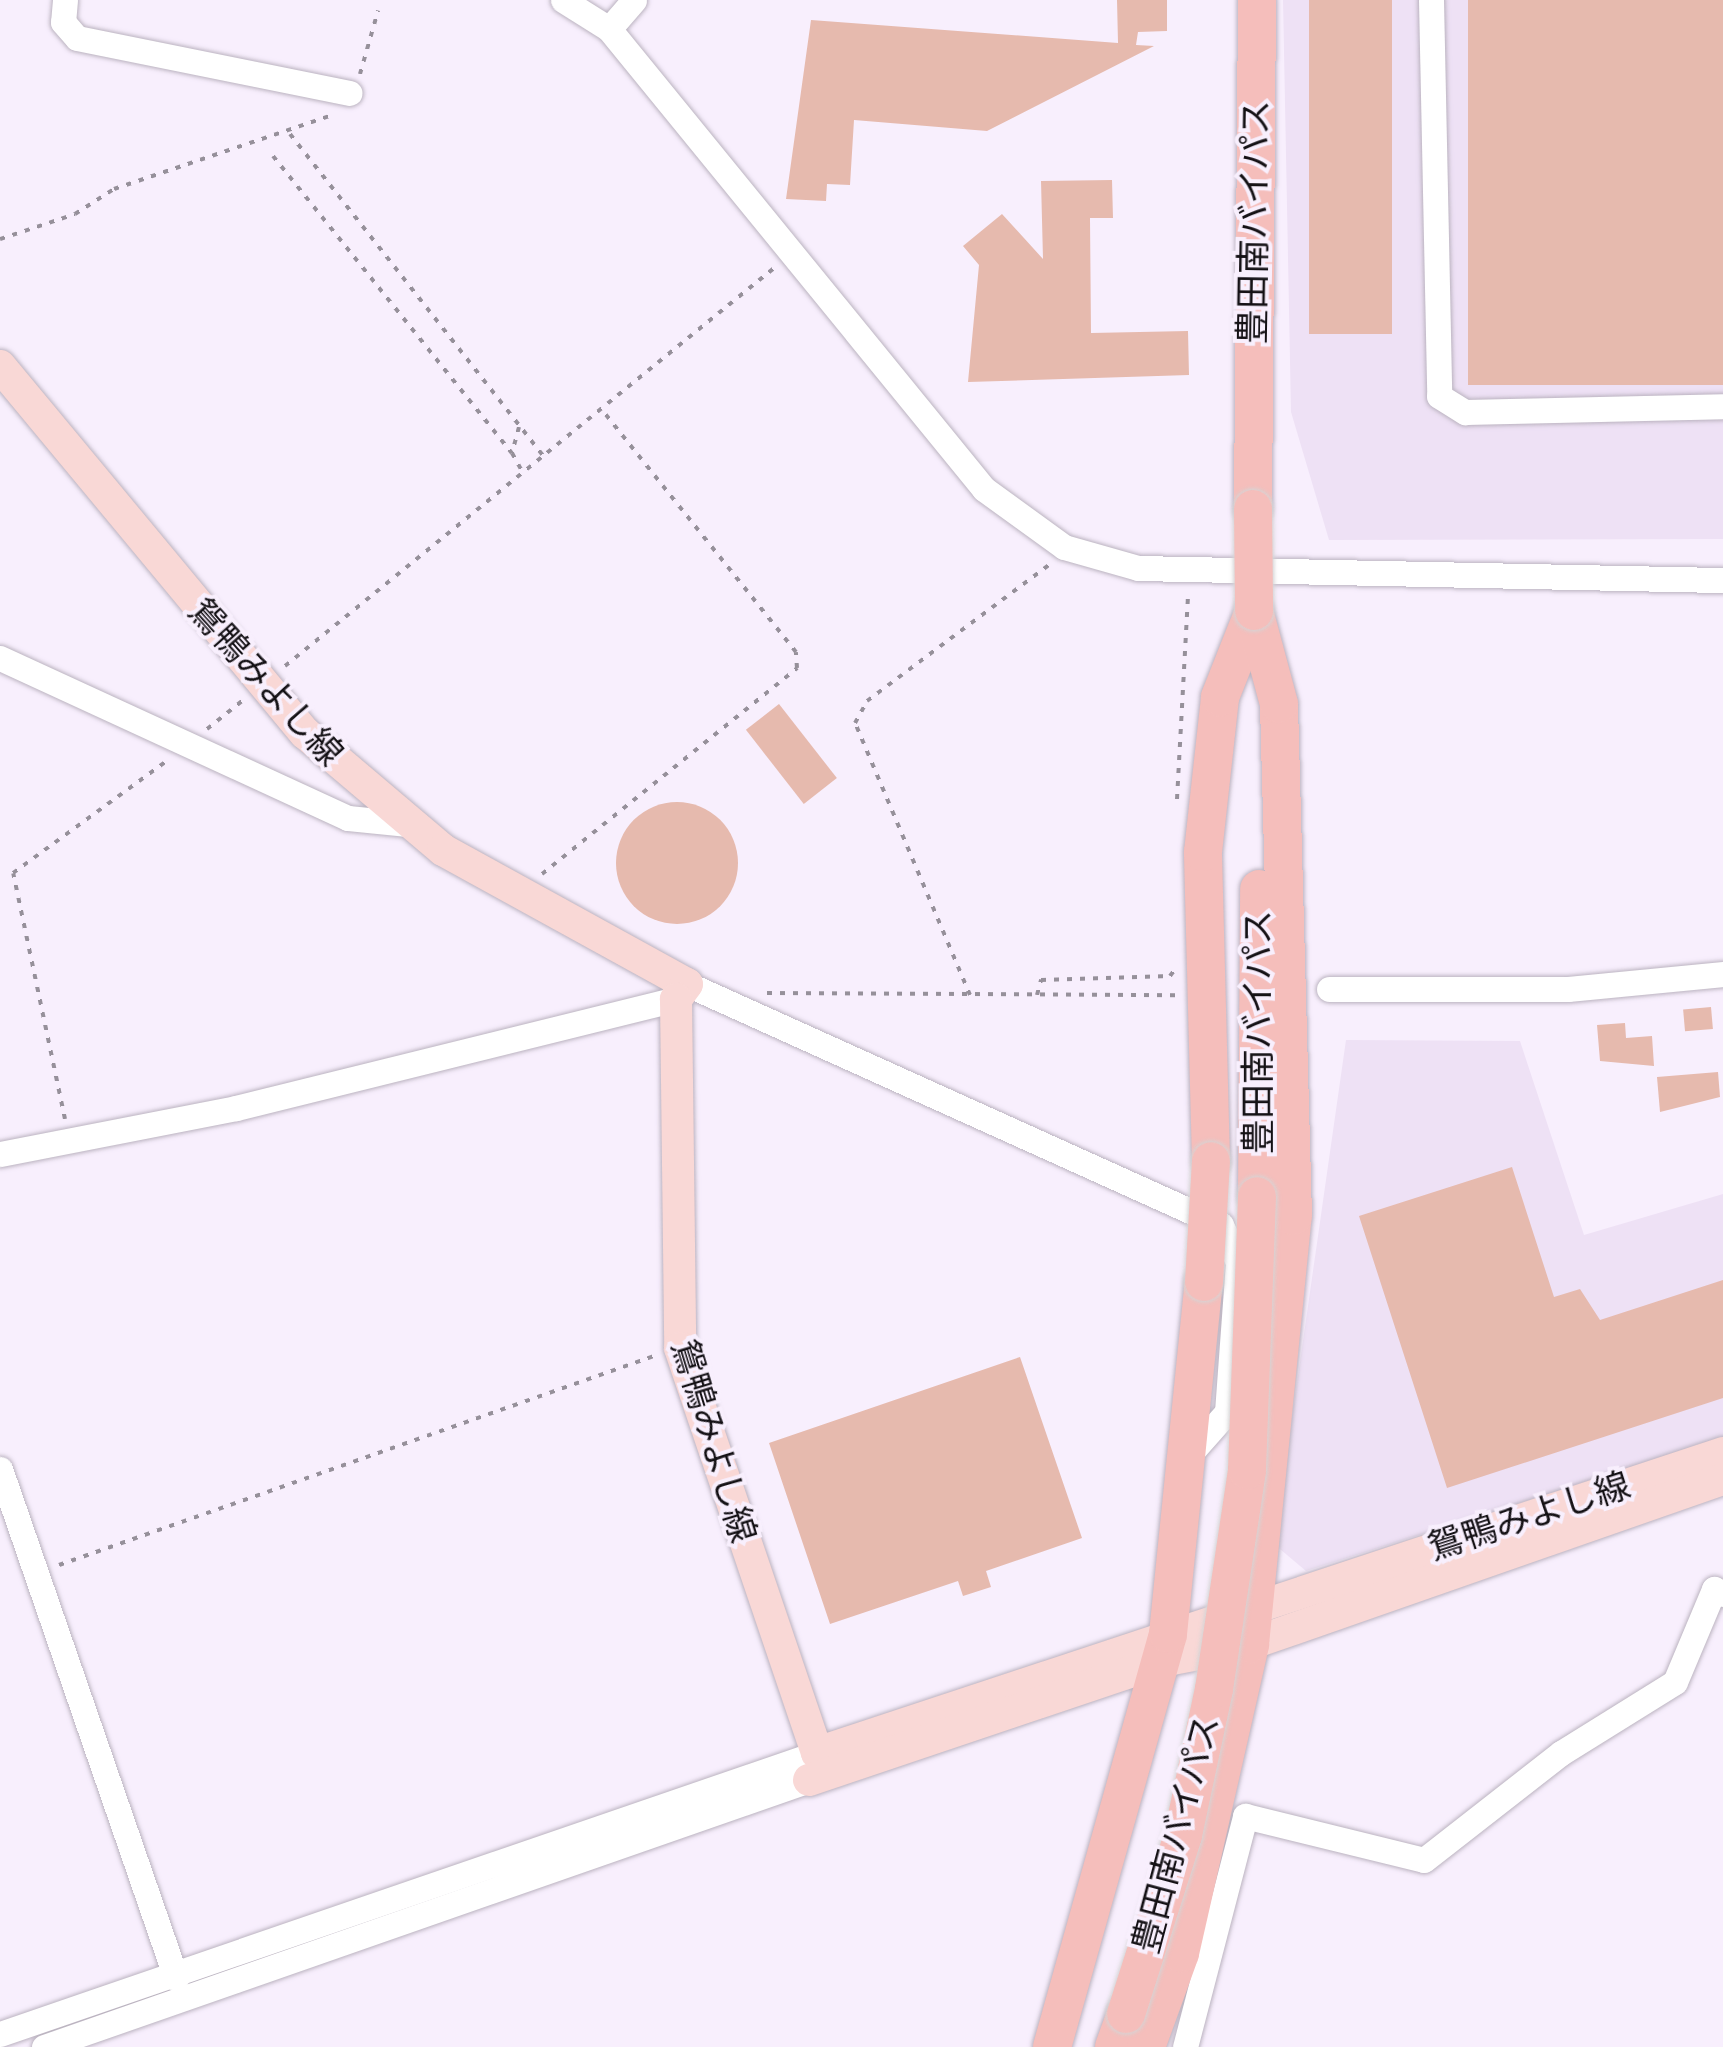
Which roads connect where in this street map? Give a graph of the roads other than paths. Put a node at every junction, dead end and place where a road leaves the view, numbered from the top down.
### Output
1 (66, 0) edge
2 (563, 0) edge
3 (634, 0) edge
4 (1431, 0) edge
5 (1257, 3) edge
6 (609, 29) junction
7 (349, 93) road end
8 (0, 366) edge
9 (1723, 406) edge
10 (1723, 580) edge
11 (1254, 611) junction
12 (0, 658) edge
13 (408, 824) junction
14 (1723, 974) edge
15 (1330, 990) dead end
16 (682, 991) junction
17 (0, 1154) edge
18 (1230, 1380) junction
19 (1723, 1454) edge
20 (1186, 1460) junction
21 (1273, 1464) junction
22 (0, 1469) edge
23 (1723, 1479) edge
24 (1723, 1594) edge
25 (1256, 1604) junction
26 (1250, 1644) junction
27 (1165, 1647) junction
28 (813, 1766) junction
29 (1180, 1953) junction
30 (176, 1978) junction
31 (0, 2014) edge
32 (28, 2024) junction
33 (1120, 2030) edge
34 (0, 2034) edge
35 (74, 2036) junction
36 (44, 2047) edge
37 (106, 2047) edge
38 (1052, 2047) edge
39 (1146, 2047) edge
40 (1158, 2047) edge
41 (1185, 2047) edge

1 - 7 street
2 - 6 street
3 - 6 street
4 - 9 street
5 - 11 highway, 豊田南バイパス, bridge
6 - 10 street
8 - 13 main road, 鴛鴨みよし線
11 - 20 highway, bridge
11 - 21 highway
11 - 33 highway, 豊田南バイパス, bridge
12 - 13 street
13 - 16 main road, 鴛鴨みよし線
14 - 15 street
16 - 17 street
16 - 18 street
16 - 28 main road, 鴛鴨みよし線
18 - 20 street
18 - 21 street
19 - 25 main road, 鴛鴨みよし線
20 - 27 highway
21 - 25 highway
22 - 30 street
23 - 26 main road, 鴛鴨みよし線
24 - 41 street
25 - 26 highway
25 - 27 main road, 鴛鴨みよし線
26 - 27 main road, 鴛鴨みよし線
26 - 29 highway
27 - 28 main road, 鴛鴨みよし線
27 - 38 highway
28 - 30 street
28 - 35 street
29 - 39 highway
29 - 40 street
30 - 32 street
31 - 32 street
32 - 34 street
32 - 35 street
35 - 36 street
35 - 37 street

